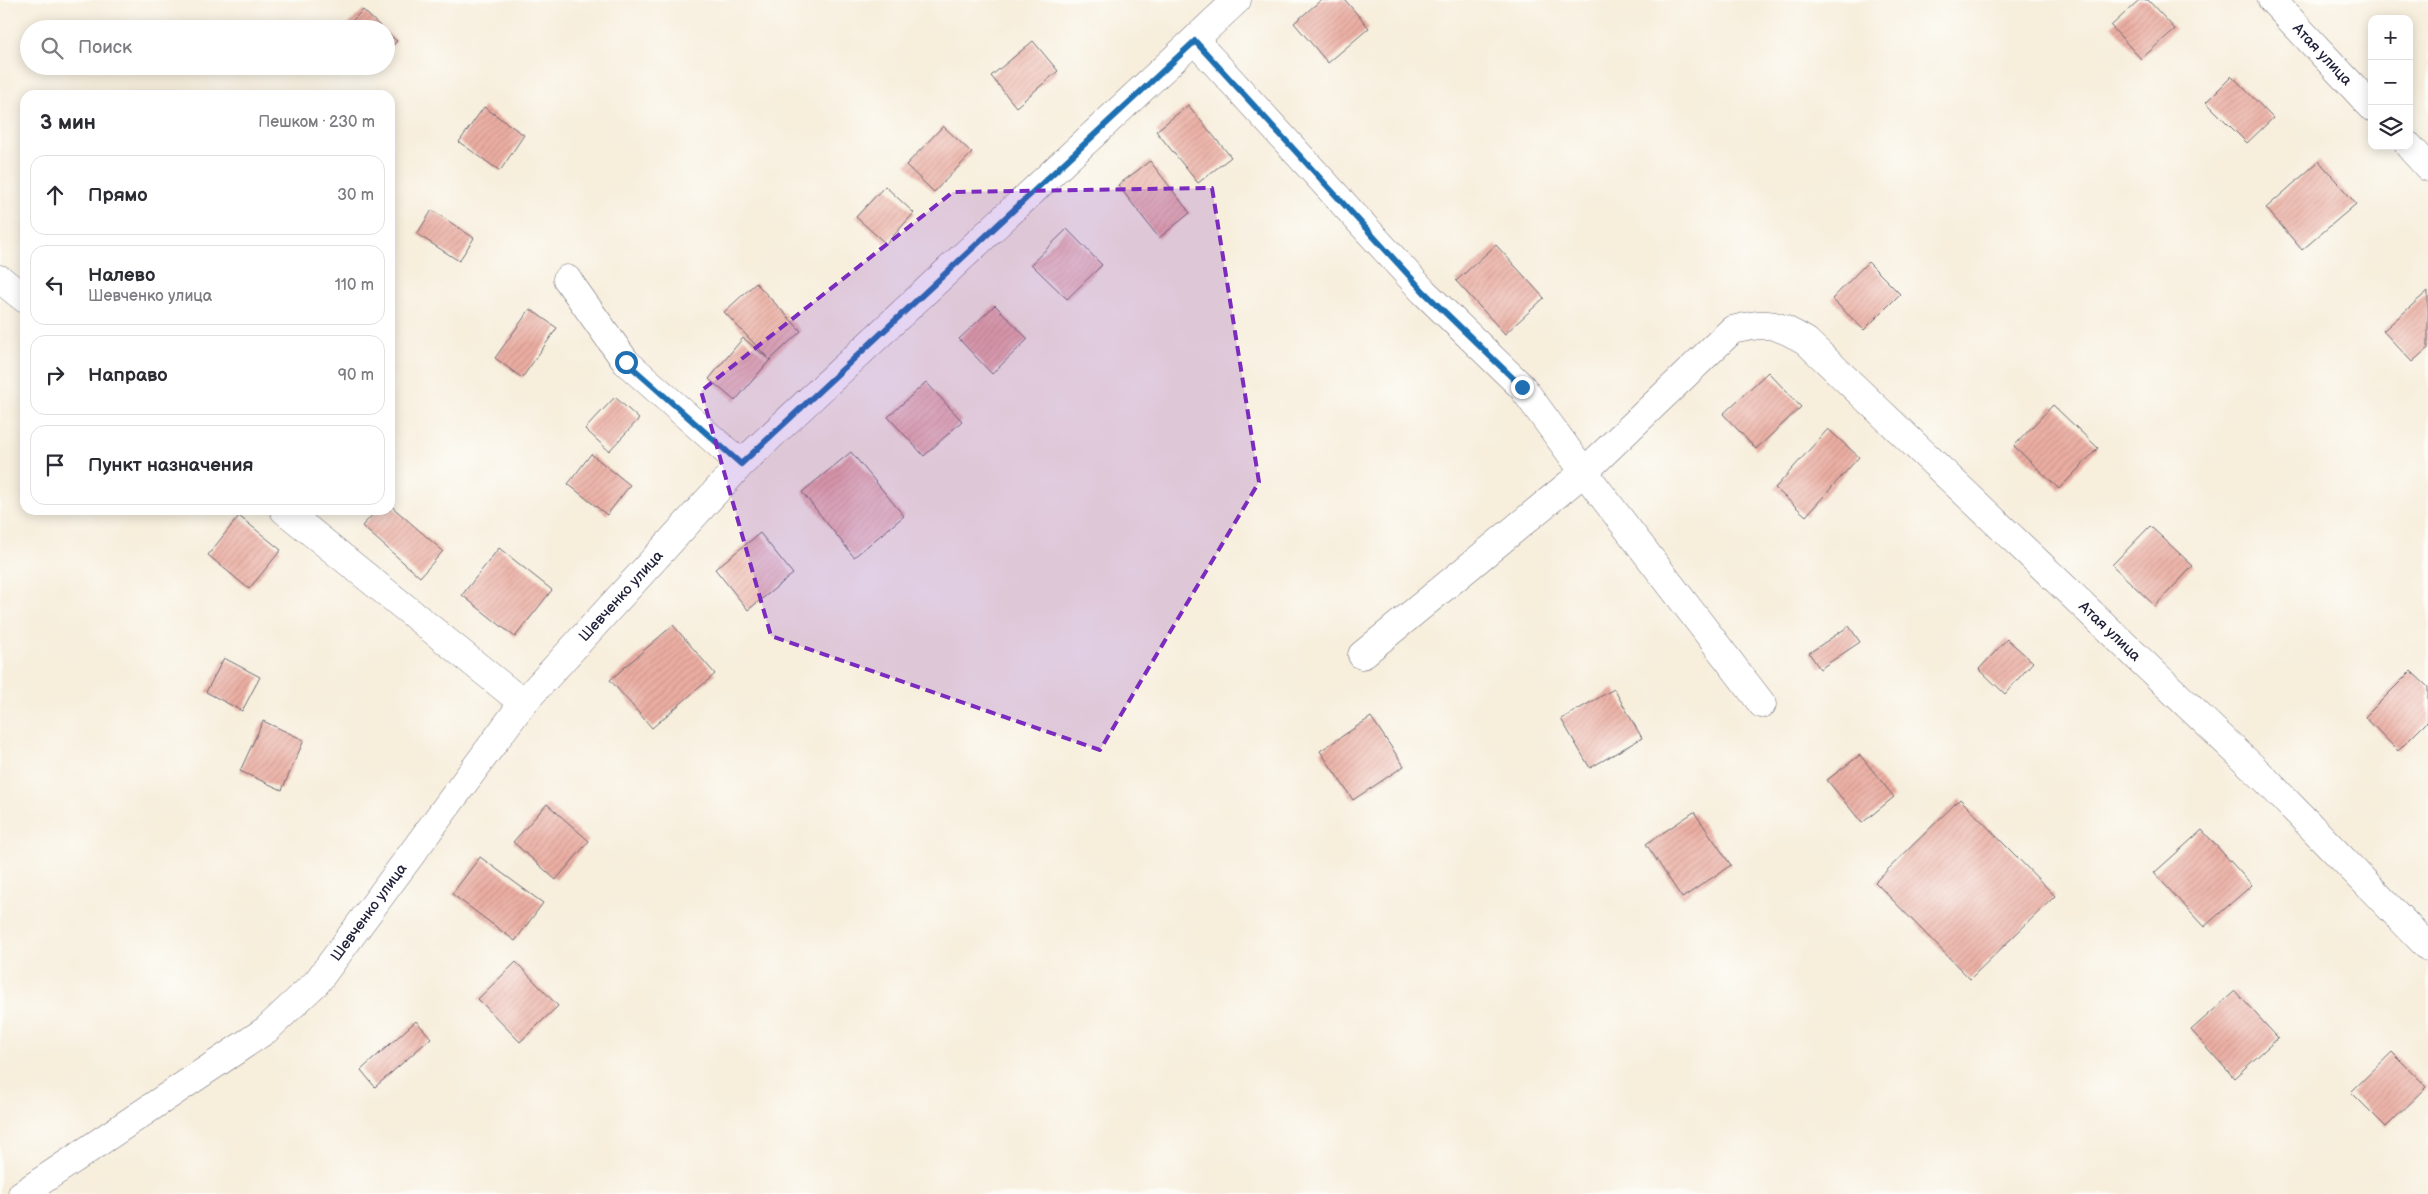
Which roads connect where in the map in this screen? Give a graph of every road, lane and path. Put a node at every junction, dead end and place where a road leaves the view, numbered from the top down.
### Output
1 (1237, 0) edge
2 (2272, 0) edge
3 (1195, 41) junction
4 (2370, 105) edge
5 (2413, 150) edge
6 (2428, 167) edge
7 (0, 278) edge
8 (567, 279) dead end
9 (20, 295) edge
10 (741, 464) junction
11 (1584, 472) junction
12 (290, 515) edge
13 (1362, 655) dead end
14 (523, 703) junction
15 (1762, 704) dead end
16 (2428, 947) edge
17 (22, 1194) edge

1 - 3 street, Шевченко улица
2 - 4 street, Атая улица
3 - 10 street, Шевченко улица
3 - 11 street
5 - 6 street
7 - 9 street
8 - 10 street
10 - 14 street, Шевченко улица
11 - 13 street
11 - 15 street
11 - 16 street, Атая улица
12 - 14 street
14 - 17 street, Шевченко улица

